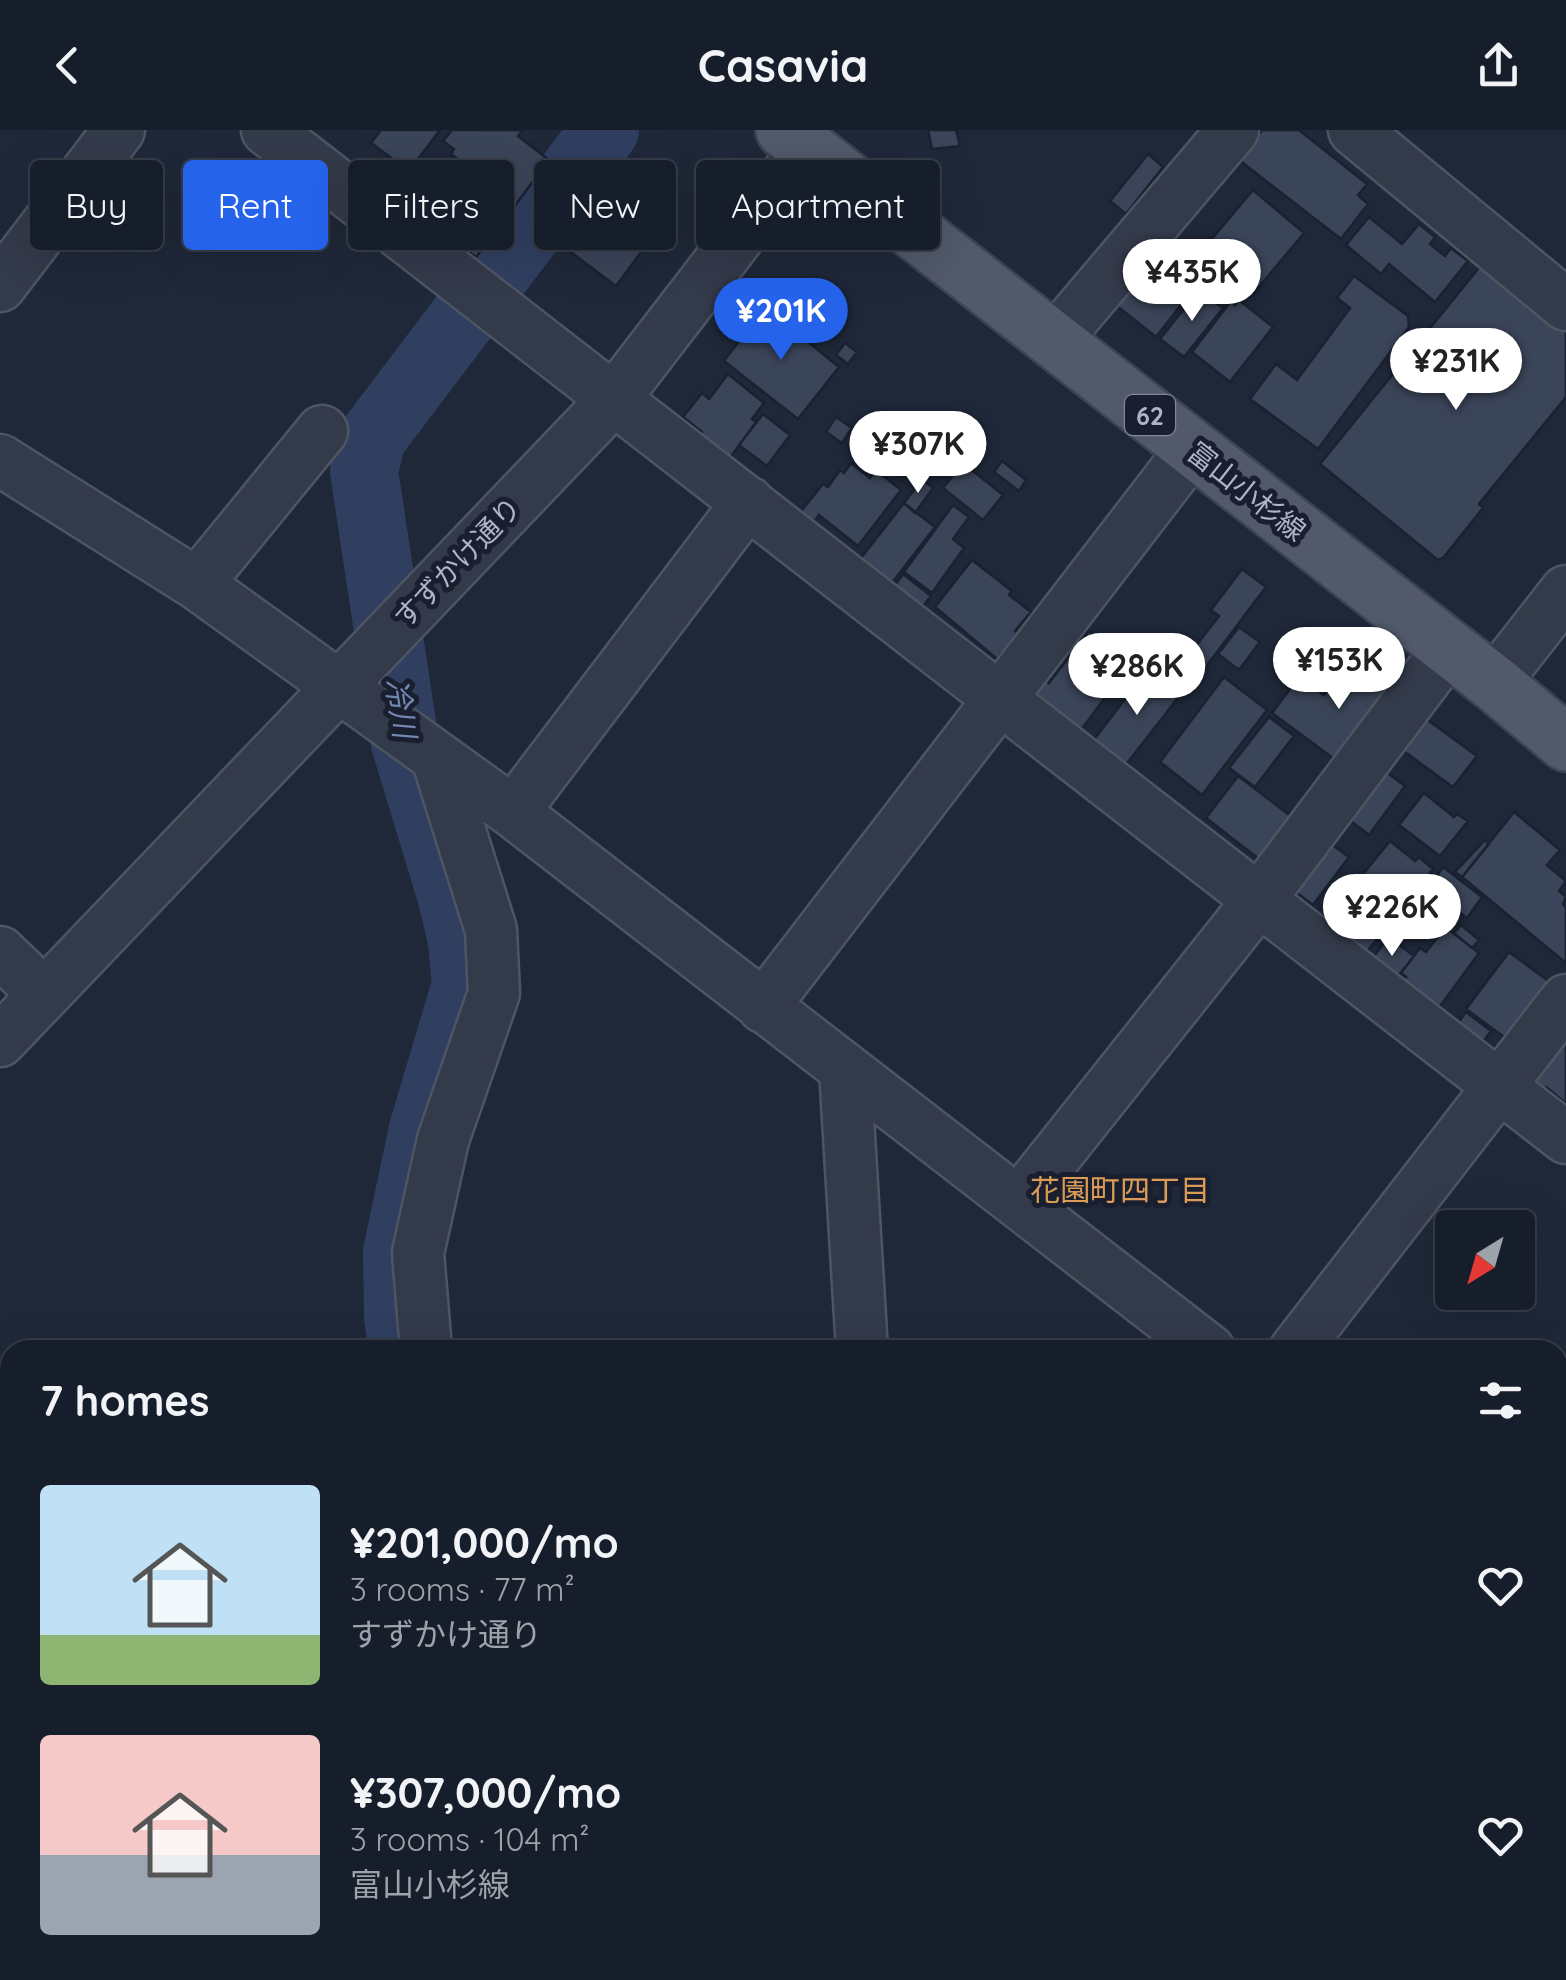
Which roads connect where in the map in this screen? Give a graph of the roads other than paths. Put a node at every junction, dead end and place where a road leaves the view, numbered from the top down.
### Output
1 (119, 130) edge
2 (267, 130) edge
3 (1233, 130) edge
4 (1354, 130) edge
5 (804, 136) edge
6 (0, 286) edge
7 (1566, 305) edge
8 (1054, 341) junction
9 (614, 399) junction
10 (322, 432) dead end
11 (1192, 448) junction
12 (0, 460) edge
13 (748, 502) junction
14 (197, 584) junction
15 (1566, 591) edge
16 (1449, 648) junction
17 (1494, 682) junction
18 (337, 686) junction
19 (1000, 698) junction
20 (1566, 743) edge
21 (436, 758) junction
22 (514, 812) junction
23 (1259, 900) junction
24 (0, 952) edge
25 (43, 993) junction
26 (1566, 1000) edge
27 (763, 1007) junction
28 (0, 1041) edge
29 (846, 1070) junction
30 (1500, 1086) junction
31 (1566, 1138) edge
32 (1019, 1202) junction
33 (425, 1340) edge
34 (861, 1340) edge
35 (1195, 1340) edge
36 (1302, 1340) edge

1 - 6 street
2 - 9 street
3 - 8 street
4 - 7 street
5 - 8 main road, 富山小杉線 / 62
5 - 9 street, すずかけ通り
8 - 11 main road, 富山小杉線 / 62
9 - 13 street
9 - 18 street, すずかけ通り
10 - 14 street
11 - 16 main road, 富山小杉線 / 62
11 - 19 street
12 - 14 street
13 - 19 street
13 - 22 street
14 - 18 street
15 - 17 street
16 - 17 main road, 富山小杉線 / 62
16 - 23 street
17 - 20 main road, 富山小杉線 / 62
18 - 21 street
18 - 25 street, すずかけ通り
19 - 23 street
19 - 27 street
21 - 22 street
21 - 33 street
22 - 27 street
23 - 30 street
23 - 32 street
24 - 25 street
25 - 28 street, すずかけ通り
26 - 30 street
27 - 29 street
29 - 32 street
29 - 34 street
30 - 31 street
30 - 36 street
32 - 35 street

